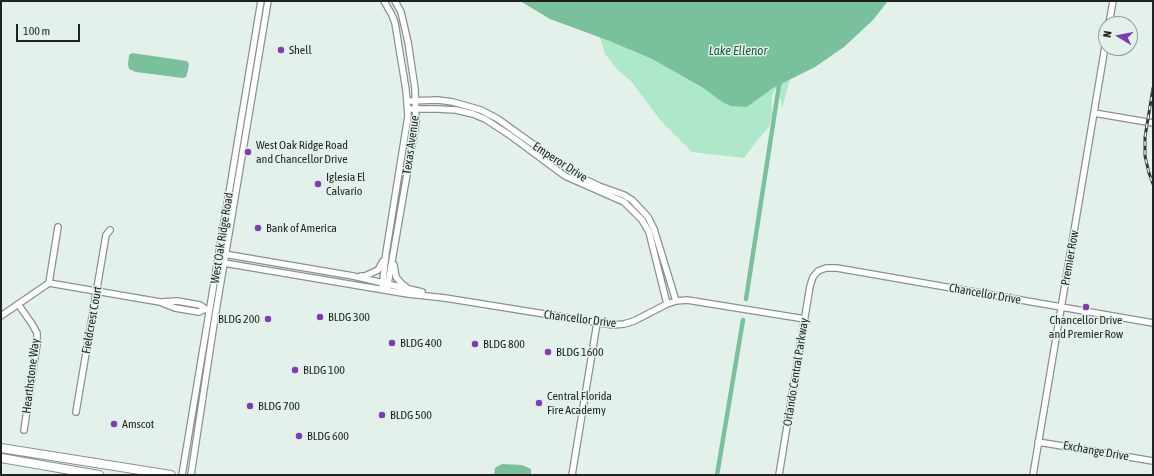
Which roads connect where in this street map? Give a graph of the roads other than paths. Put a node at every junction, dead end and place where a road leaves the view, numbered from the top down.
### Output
1 (261, 1) edge
2 (268, 1) edge
3 (384, 1) edge
4 (395, 1) edge
5 (1113, 1) edge
6 (401, 12) junction
7 (392, 15) junction
8 (1110, 16) edge
9 (408, 42) junction
10 (398, 44) junction
11 (1104, 56) edge
12 (246, 89) junction
13 (416, 100) junction
14 (407, 101) junction
15 (251, 104) junction
16 (408, 109) junction
17 (416, 109) junction
18 (1094, 113) junction
19 (1153, 123) edge
20 (406, 132) junction
21 (414, 134) junction
22 (58, 227) dead end
23 (110, 230) dead end
24 (220, 253) junction
25 (386, 253) junction
26 (226, 254) junction
27 (393, 258) junction
28 (218, 262) junction
29 (225, 263) junction
30 (818, 271) joint
31 (353, 276) junction
32 (49, 283) junction
33 (385, 286) junction
34 (409, 289) junction
35 (97, 291) junction
36 (445, 298) junction
37 (676, 301) junction
38 (18, 304) junction
39 (666, 304) junction
40 (1062, 308) junction
41 (208, 310) junction
42 (1, 315) edge
43 (805, 319) junction
44 (1153, 323) edge
45 (597, 324) junction
46 (208, 367) junction
47 (76, 412) dead end
48 (24, 430) dead end
49 (1038, 442) junction
50 (1, 448) edge
51 (1, 458) edge
52 (1153, 461) edge
53 (99, 475) edge
54 (171, 475) edge
55 (182, 475) edge
56 (192, 475) edge
57 (572, 475) edge
58 (779, 475) edge
59 (1033, 475) edge

1 - 12 street, West Oak Ridge Road
2 - 15 street, West Oak Ridge Road
3 - 7 street, Texas Avenue
4 - 6 street, Texas Avenue
5 - 8 street
6 - 7 street
6 - 9 street, Texas Avenue
7 - 10 street, Texas Avenue
9 - 10 street
9 - 13 street, Texas Avenue
10 - 14 street, Texas Avenue
11 - 18 street, Premier Row
12 - 15 street
12 - 24 street, West Oak Ridge Road
13 - 14 street, Emperor Drive
13 - 17 street, Texas Avenue
13 - 37 street, Emperor Drive
14 - 16 street, Texas Avenue
15 - 26 street, West Oak Ridge Road
16 - 17 street, Emperor Drive
16 - 20 street, Texas Avenue
17 - 21 street, Texas Avenue
17 - 39 street, Emperor Drive
18 - 19 street
18 - 40 street, Premier Row
20 - 21 street
20 - 25 street, Texas Avenue
21 - 27 street, Texas Avenue
22 - 32 street
23 - 35 street, Fieldcrest Court
24 - 26 street, Chancellor Drive
24 - 28 street, West Oak Ridge Road
25 - 31 street
25 - 33 street, Texas Avenue
26 - 29 street, West Oak Ridge Road
26 - 31 street, Chancellor Drive
27 - 33 street, Texas Avenue
27 - 34 street
28 - 29 street, Chancellor Drive
28 - 41 street, West Oak Ridge Road
29 - 33 street, Chancellor Drive
29 - 46 street, West Oak Ridge Road
30 - 40 street, Chancellor Drive
30 - 43 street, Orlando Central Parkway
31 - 33 street, Chancellor Drive
32 - 35 street
32 - 38 street
33 - 34 street, Chancellor Drive
33 - 36 street, Chancellor Drive
34 - 36 street, Chancellor Drive
35 - 41 street
35 - 47 street, Fieldcrest Court
36 - 45 street, Chancellor Drive
37 - 39 street, Chancellor Drive
37 - 43 street, Chancellor Drive
38 - 42 street
38 - 48 street, Hearthstone Way
39 - 45 street, Chancellor Drive
40 - 44 street, Chancellor Drive
40 - 49 street, Premier Row
41 - 46 street
41 - 55 street, West Oak Ridge Road
43 - 58 street, Orlando Central Parkway
45 - 57 street
46 - 56 street, West Oak Ridge Road
49 - 52 street, Exchange Drive
49 - 59 street, Premier Row
50 - 54 highway
51 - 53 highway

